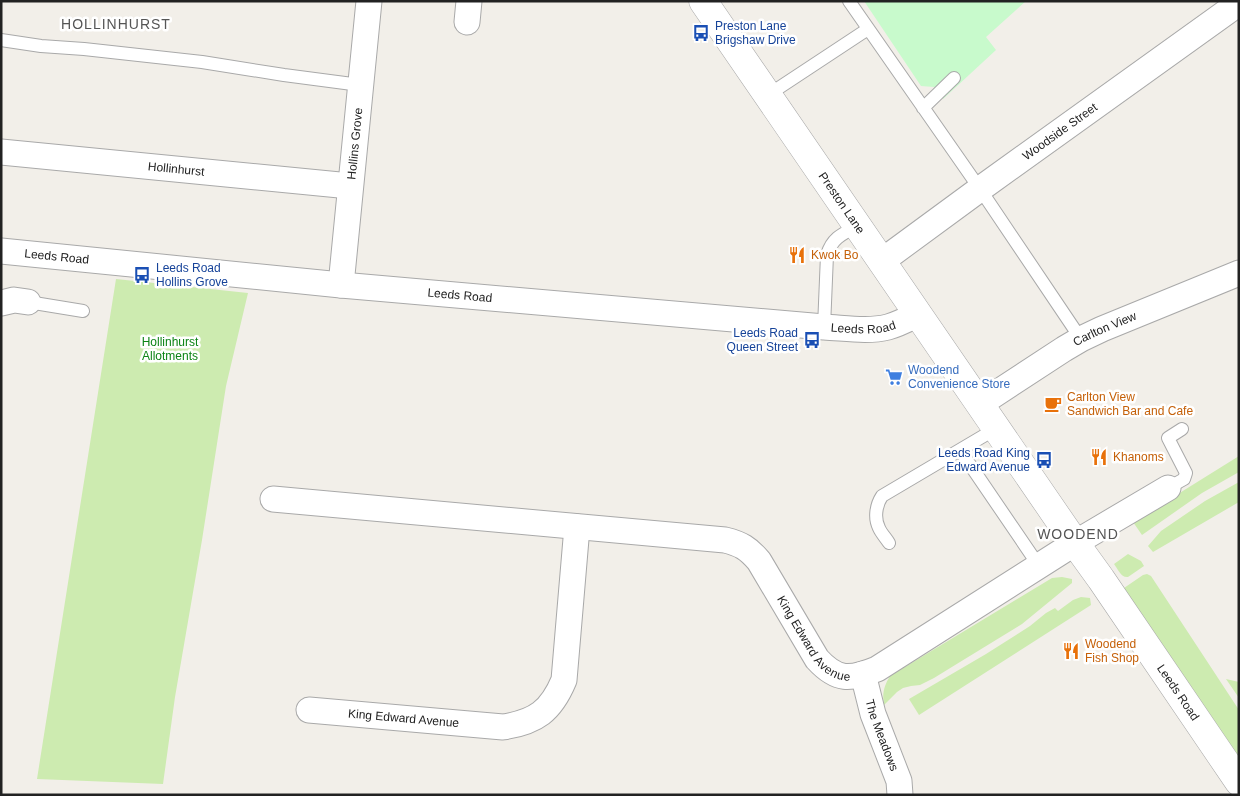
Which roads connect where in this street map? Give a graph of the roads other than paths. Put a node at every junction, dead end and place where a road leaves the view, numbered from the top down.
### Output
1 (369, 1) edge
2 (703, 1) edge
3 (849, 1) edge
4 (1226, 6) edge
5 (868, 29) junction
6 (1, 40) edge
7 (954, 78) dead end
8 (360, 85) junction
9 (768, 95) junction
10 (923, 108) junction
11 (1, 152) edge
12 (350, 186) junction
13 (980, 189) junction
14 (858, 226) junction
15 (1, 252) edge
16 (882, 261) junction
17 (1239, 273) edge
18 (341, 285) junction
19 (28, 302) joint
20 (1, 303) edge
21 (83, 310) dead end
22 (918, 314) junction
23 (824, 327) junction
24 (1080, 339) junction
25 (980, 404) junction
26 (997, 428) junction
27 (1182, 429) dead end
28 (960, 450) junction
29 (1168, 488) joint
30 (273, 499) dead end
31 (577, 527) junction
32 (889, 543) dead end
33 (1075, 543) junction
34 (1039, 566) junction
35 (863, 674) junction
36 (309, 710) dead end
37 (1239, 782) edge
38 (900, 795) edge

1 - 8 street, Hollins Grove
2 - 9 street, Preston Lane
3 - 5 lane
4 - 13 street, Woodside Street
5 - 9 lane
5 - 10 lane
6 - 8 lane
7 - 10 lane
8 - 12 street, Hollins Grove
9 - 14 street, Preston Lane
10 - 13 lane
11 - 12 street, Hollinhurst
12 - 18 street, Hollins Grove
13 - 16 street, Woodside Street
13 - 24 lane
14 - 16 street, Preston Lane
14 - 23 lane
15 - 18 street, Leeds Road
16 - 22 street, Preston Lane
17 - 24 street, Carlton View
18 - 23 street, Leeds Road
19 - 20 street
19 - 21 lane
22 - 23 street, Leeds Road
22 - 25 street, Preston Lane
24 - 25 street, Carlton View
25 - 26 street, Leeds Road
26 - 28 lane
26 - 33 street, Leeds Road
27 - 29 lane
28 - 32 lane
28 - 34 lane
29 - 33 street
30 - 31 street, King Edward Avenue
31 - 35 street, King Edward Avenue
31 - 36 street, King Edward Avenue
33 - 34 street, King Edward Avenue
33 - 37 street, Leeds Road
34 - 35 street, King Edward Avenue
35 - 38 street, The Meadows

